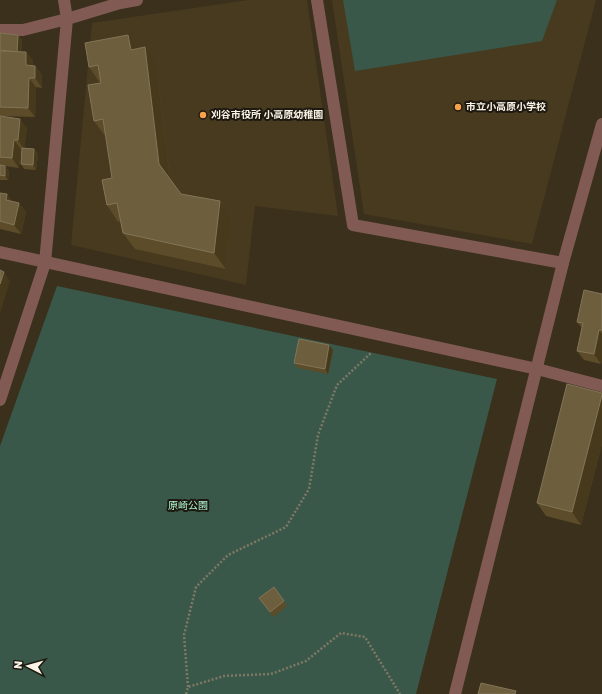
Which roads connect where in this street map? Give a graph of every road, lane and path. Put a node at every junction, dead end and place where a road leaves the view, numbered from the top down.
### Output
1 (64, 0) edge
2 (136, 0) edge
3 (317, 0) edge
4 (67, 18) junction
5 (0, 30) edge
6 (602, 124) edge
7 (0, 252) edge
8 (45, 263) junction
9 (563, 263) junction
10 (388, 337) junction
11 (537, 369) junction
12 (602, 386) edge
13 (1, 394) edge
14 (188, 687) junction
15 (186, 694) edge
16 (400, 694) edge
17 (455, 694) edge

1 - 4 street
2 - 4 street
3 - 9 street
4 - 5 street
4 - 8 street
6 - 9 street
7 - 8 street
8 - 10 street
8 - 13 street
9 - 11 street
10 - 11 street
10 - 14 path
11 - 12 street
11 - 17 street
14 - 15 path
14 - 16 path

